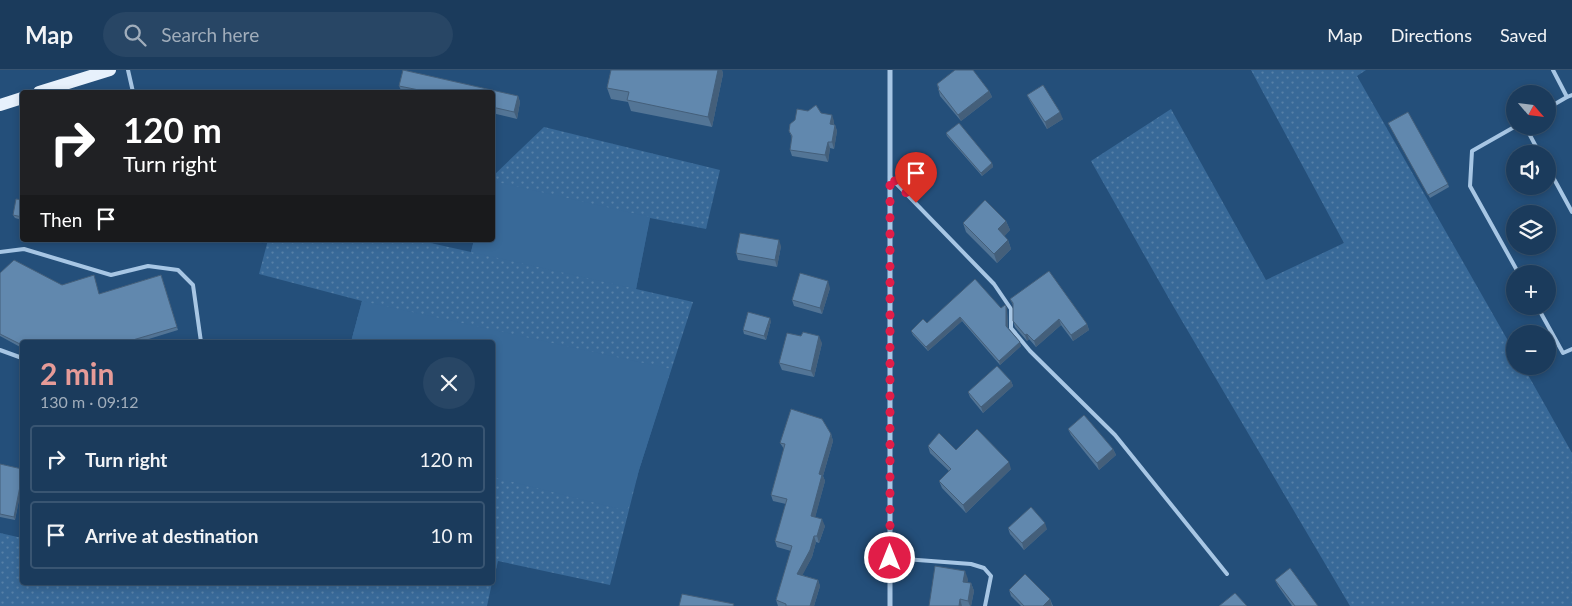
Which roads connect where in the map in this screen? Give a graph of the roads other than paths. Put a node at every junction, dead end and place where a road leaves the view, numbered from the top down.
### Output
1 (110, 70) edge
2 (128, 70) edge
3 (890, 70) edge
4 (1553, 70) edge
5 (45, 90) edge
6 (133, 90) edge
7 (1572, 95) edge
8 (1567, 97) junction
9 (20, 99) edge
10 (1556, 103) edge
11 (0, 105) edge
12 (1506, 132) edge
13 (890, 176) junction
14 (1556, 183) edge
15 (1572, 212) edge
16 (0, 252) edge
17 (1514, 265) edge
18 (1542, 315) edge
19 (201, 340) edge
20 (1572, 349) edge
21 (0, 350) edge
22 (20, 357) edge
23 (890, 558) junction
24 (1227, 574) dead end
25 (890, 606) edge
26 (985, 606) edge

1 - 5 main road
2 - 6 lane
3 - 13 street
4 - 8 lane
7 - 8 lane
8 - 10 lane
9 - 11 main road
12 - 17 lane
13 - 23 street
13 - 24 lane
14 - 15 lane
16 - 19 lane
18 - 20 lane
21 - 22 lane
23 - 25 street
23 - 26 lane

